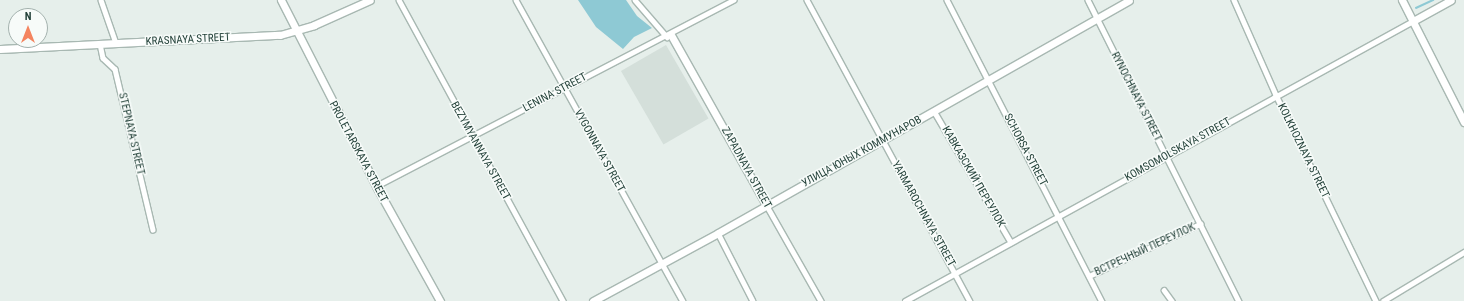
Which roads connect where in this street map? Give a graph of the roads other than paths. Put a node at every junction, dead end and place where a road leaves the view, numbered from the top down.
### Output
1 (102, 0) edge
2 (281, 0) edge
3 (370, 0) edge
4 (399, 0) edge
5 (516, 0) edge
6 (635, 0) edge
7 (734, 0) edge
8 (807, 0) edge
9 (947, 0) edge
10 (1088, 0) edge
11 (1130, 0) edge
12 (1234, 0) edge
13 (1402, 0) edge
14 (1451, 0) edge
15 (1097, 18) junction
16 (1412, 21) junction
17 (297, 32) junction
18 (669, 36) junction
19 (100, 44) junction
20 (116, 44) junction
21 (0, 49) edge
22 (989, 81) junction
23 (564, 88) junction
24 (1276, 95) junction
25 (934, 111) junction
26 (1464, 122) edge
27 (472, 138) junction
28 (883, 140) junction
29 (1166, 157) junction
30 (376, 186) junction
31 (767, 206) junction
32 (1060, 216) junction
33 (1200, 224) junction
34 (153, 230) dead end
35 (718, 233) junction
36 (1011, 242) junction
37 (1464, 252) edge
38 (663, 264) junction
39 (956, 273) junction
40 (1089, 276) junction
41 (1164, 290) dead end
42 (440, 301) edge
43 (563, 301) edge
44 (593, 301) edge
45 (683, 301) edge
46 (753, 301) edge
47 (821, 301) edge
48 (905, 301) edge
49 (970, 301) edge
50 (1102, 301) edge
51 (1172, 301) edge
52 (1239, 301) edge
53 (1376, 301) edge
54 (1383, 301) edge

1 - 20 street
2 - 17 street, PROLETARSKAYA STREET
3 - 17 street, KRASNAYA STREET
4 - 27 street, BEZYMYANNAYA STREET
5 - 23 street, VYGONNAYA STREET
6 - 18 street
7 - 18 street, LENINA STREET
8 - 28 street, YARMAROCHNAYA STREET
9 - 22 street, SCHORSA STREET
10 - 15 street, RYNOCHNAYA STREET
11 - 15 street, УЛИЦА ЮНЫХ КОММУНАРОВ
12 - 24 street, KOLKHOZNAYA STREET
13 - 16 street
14 - 16 street, KOMSOMOLSKAYA STREET
15 - 22 street, УЛИЦА ЮНЫХ КОММУНАРОВ
15 - 29 street, RYNOCHNAYA STREET
16 - 24 street, KOMSOMOLSKAYA STREET
16 - 26 street
17 - 20 street, KRASNAYA STREET
17 - 30 street, PROLETARSKAYA STREET
18 - 23 street, LENINA STREET
18 - 31 street, ZAPADNAYA STREET
19 - 20 street, KRASNAYA STREET
19 - 21 street, KRASNAYA STREET
19 - 34 street, STEPNAYA STREET
22 - 25 street, УЛИЦА ЮНЫХ КОММУНАРОВ
22 - 32 street, SCHORSA STREET
23 - 27 street, LENINA STREET
23 - 38 street, VYGONNAYA STREET
24 - 29 street, KOMSOMOLSKAYA STREET
24 - 53 street, KOLKHOZNAYA STREET
25 - 28 street, УЛИЦА ЮНЫХ КОММУНАРОВ
25 - 36 street, КАВКАЗСКИЙ ПЕРЕУЛОК
27 - 30 street, LENINA STREET
27 - 43 street, BEZYMYANNAYA STREET
28 - 31 street, УЛИЦА ЮНЫХ КОММУНАРОВ
28 - 39 street, YARMAROCHNAYA STREET
29 - 32 street, KOMSOMOLSKAYA STREET
29 - 33 street, RYNOCHNAYA STREET
30 - 42 street, PROLETARSKAYA STREET
31 - 35 street, УЛИЦА ЮНЫХ КОММУНАРОВ
31 - 47 street, ZAPADNAYA STREET
32 - 36 street, KOMSOMOLSKAYA STREET
32 - 40 street, SCHORSA STREET
33 - 40 street, ВСТРЕЧНЫЙ ПЕРЕУЛОК
33 - 52 street, RYNOCHNAYA STREET
35 - 38 street, УЛИЦА ЮНЫХ КОММУНАРОВ
35 - 46 street
36 - 39 street, KOMSOMOLSKAYA STREET
37 - 54 street
38 - 44 street, УЛИЦА ЮНЫХ КОММУНАРОВ
38 - 45 street, VYGONNAYA STREET
39 - 48 street, KOMSOMOLSKAYA STREET
39 - 49 street, YARMAROCHNAYA STREET
40 - 50 street, SCHORSA STREET
41 - 51 street

